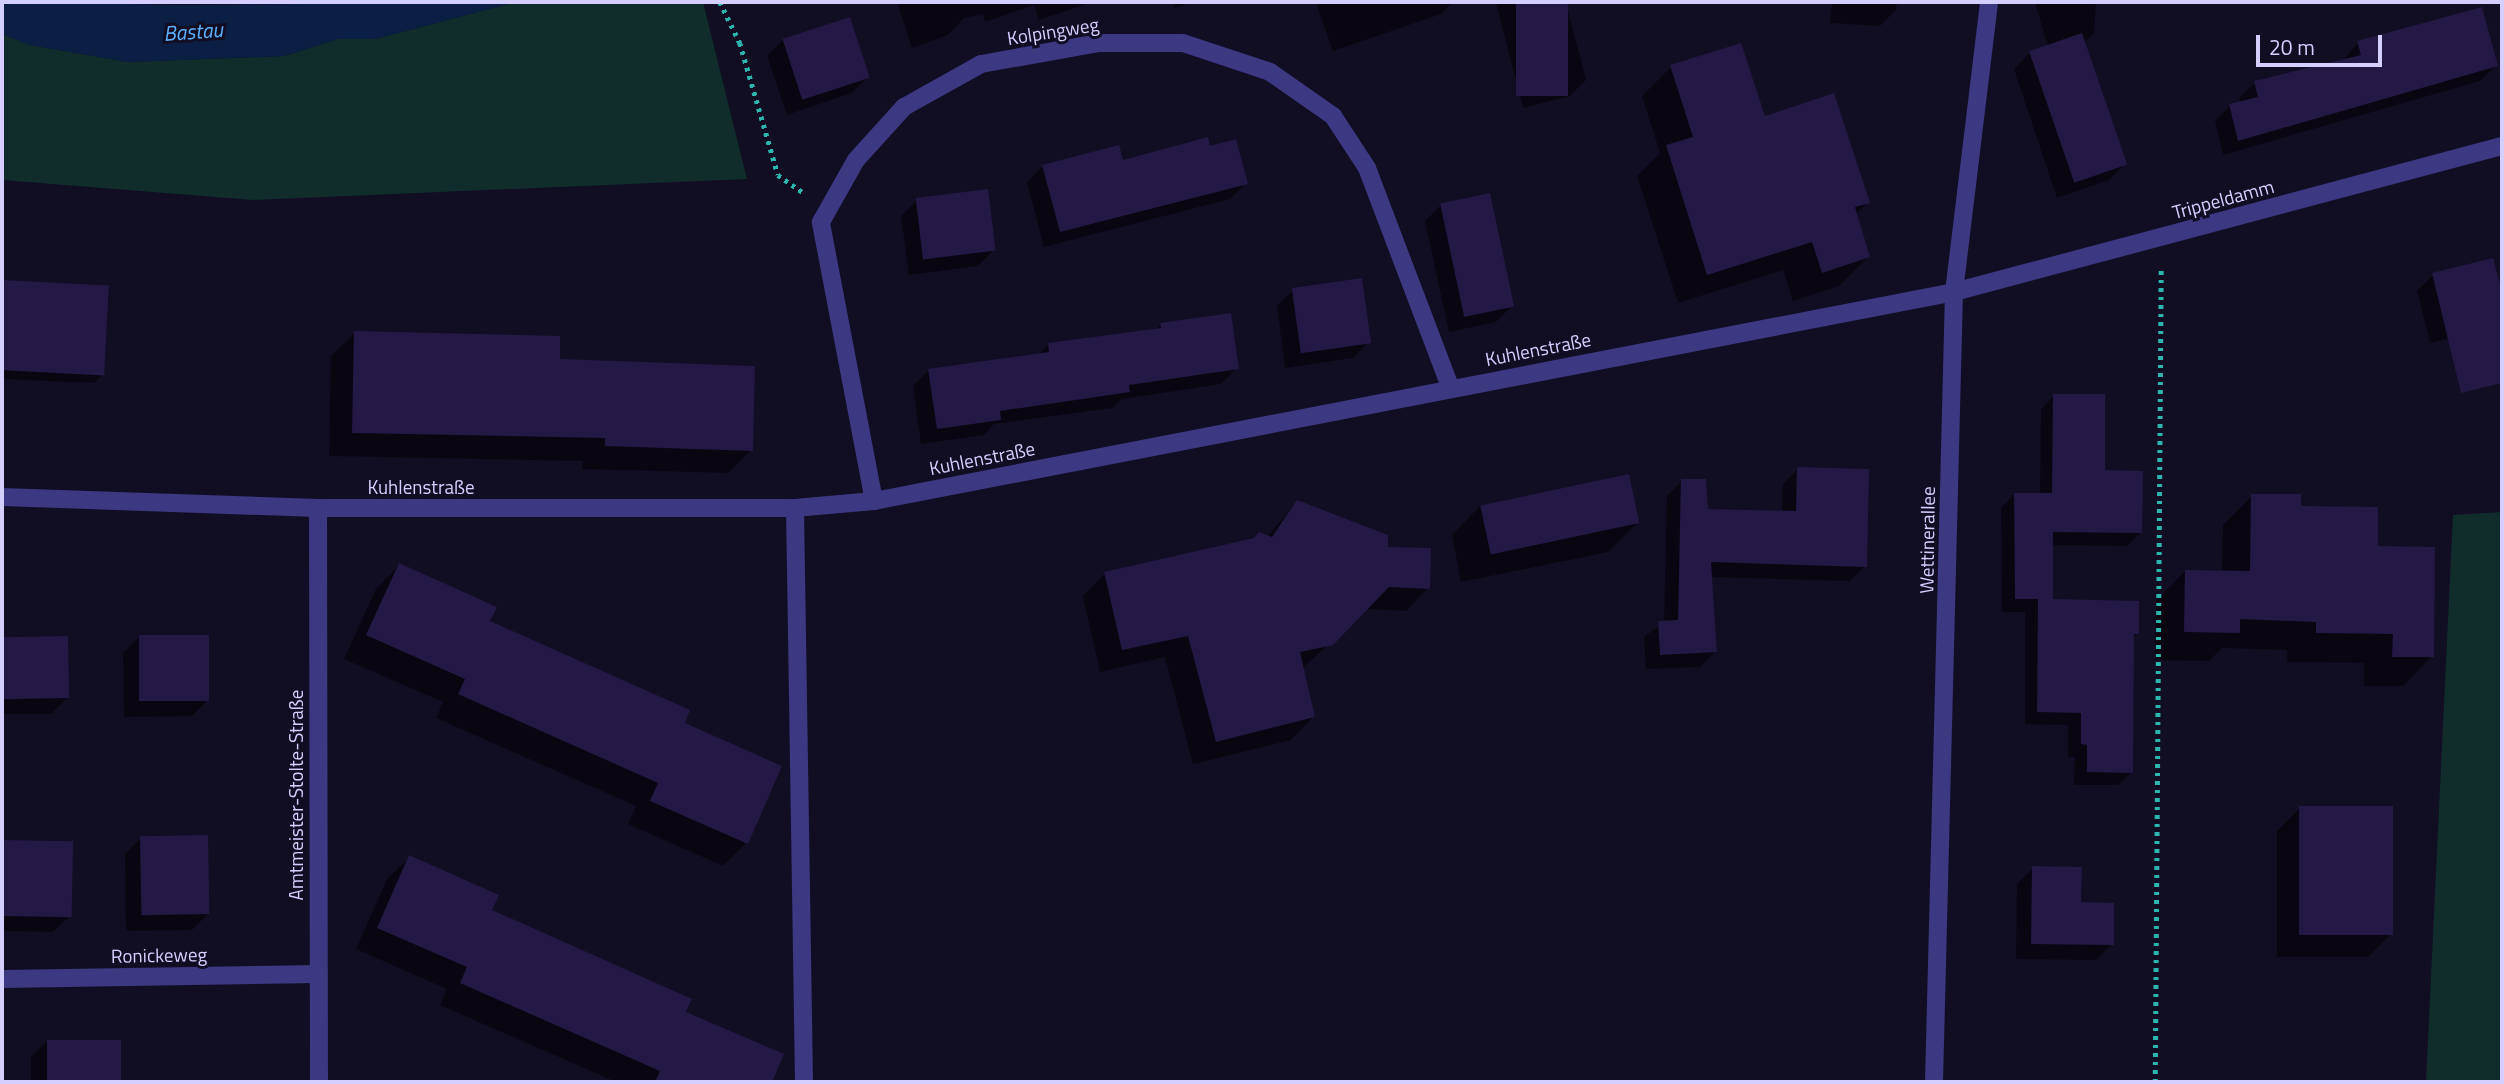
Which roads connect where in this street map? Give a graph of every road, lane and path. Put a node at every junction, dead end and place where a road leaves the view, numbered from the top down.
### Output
1 (720, 2) edge
2 (1989, 2) edge
3 (2502, 146) edge
4 (827, 203) junction
5 (2161, 237) junction
6 (1954, 292) junction
7 (1450, 387) junction
8 (2, 497) edge
9 (874, 501) junction
10 (318, 508) junction
11 (795, 508) junction
12 (317, 974) junction
13 (2, 979) edge
14 (319, 1082) edge
15 (804, 1082) edge
16 (1934, 1082) edge
17 (2155, 1082) edge

1 - 4 path
2 - 6 street, Wettinerallee
3 - 5 street, Trippeldamm
4 - 7 street, Kolpingweg
4 - 9 street, Kolpingweg
5 - 6 street, Trippeldamm
5 - 17 path
6 - 7 street, Kuhlenstraße
6 - 16 street, Wettinerallee
7 - 9 street, Kuhlenstraße
8 - 10 street, Kuhlenstraße
9 - 11 street, Kuhlenstraße
10 - 11 street, Kuhlenstraße
10 - 12 street, Amtmeister-Stolte-Straße
11 - 15 street
12 - 13 street, Ronickeweg
12 - 14 street, Amtmeister-Stolte-Straße

